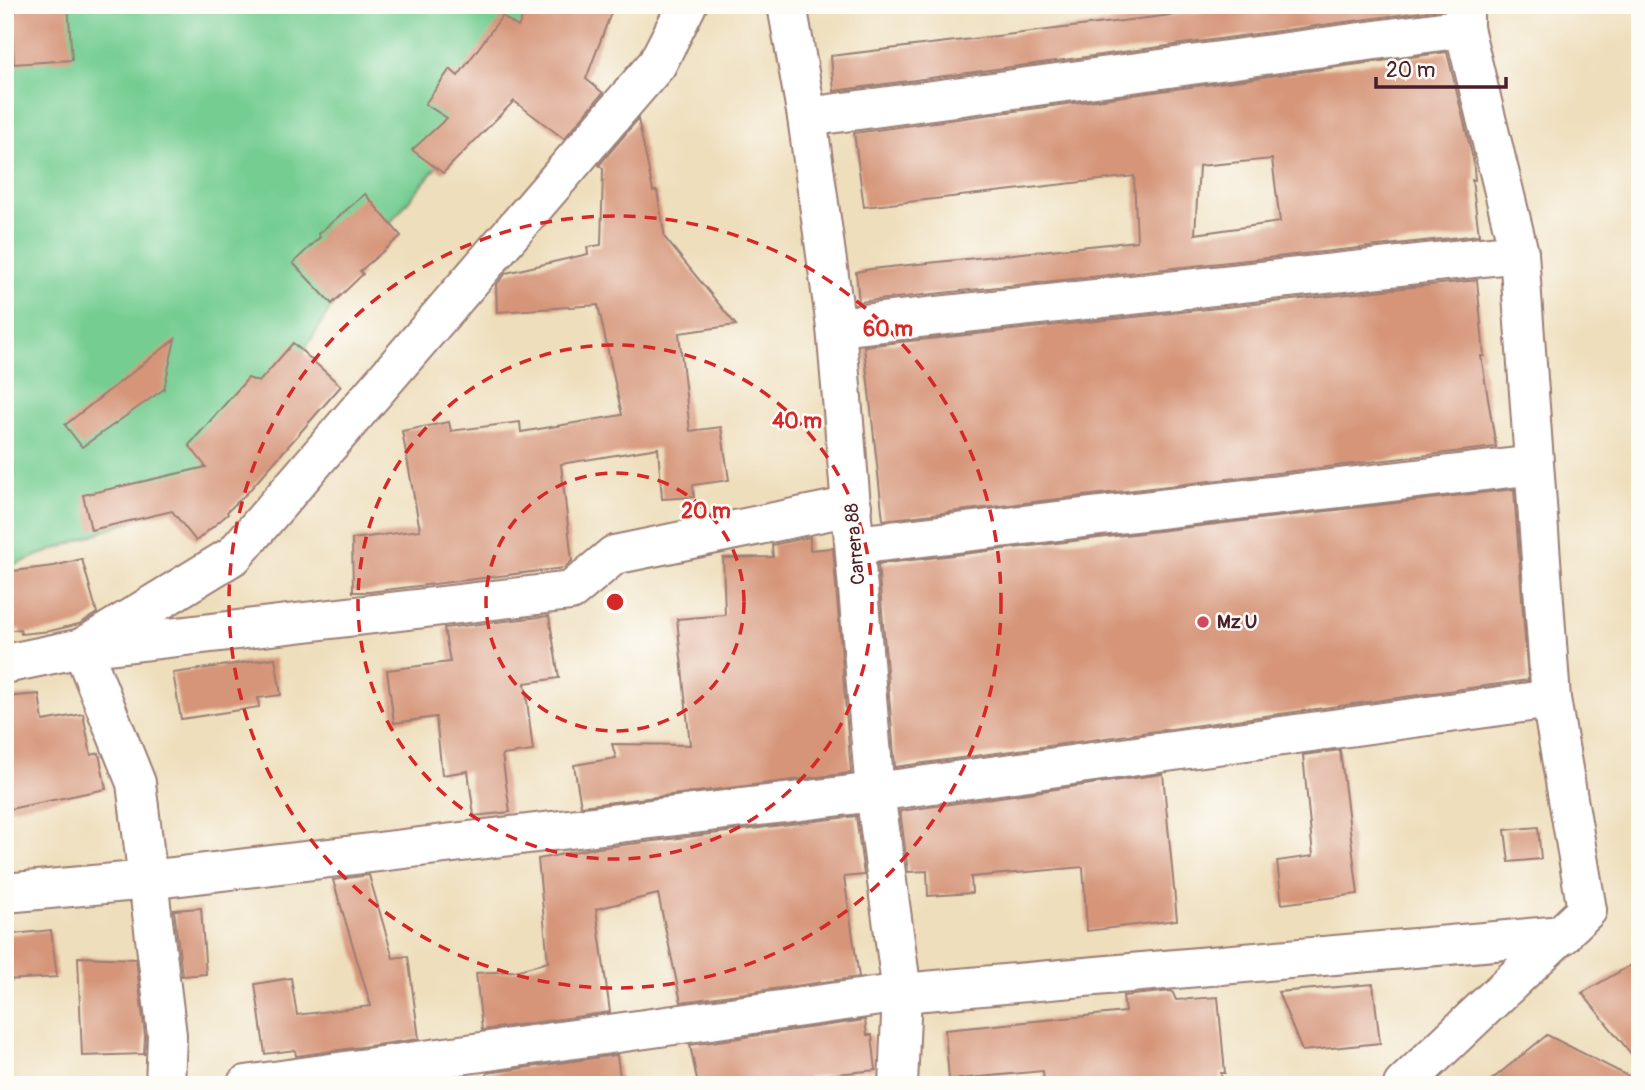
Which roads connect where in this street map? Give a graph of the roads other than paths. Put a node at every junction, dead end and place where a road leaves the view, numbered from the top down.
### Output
1 (687, 5) edge
2 (787, 5) edge
3 (1464, 17) edge
4 (807, 117) junction
5 (1519, 253) junction
6 (836, 327) junction
7 (1534, 465) junction
8 (852, 506) junction
9 (855, 545) junction
10 (82, 648) junction
11 (5, 664) edge
12 (1551, 699) junction
13 (876, 792) junction
14 (148, 880) junction
15 (5, 893) edge
16 (1563, 935) junction
17 (902, 993) junction
18 (165, 1085) edge
19 (246, 1085) edge
20 (898, 1085) edge
21 (1403, 1085) edge

1 - 10 street
2 - 4 street, Carrera 88
3 - 4 street
3 - 5 street
4 - 6 street, Carrera 88
5 - 6 street
5 - 7 street
6 - 8 street, Carrera 88
7 - 9 street
7 - 12 street
8 - 9 street, Carrera 88
8 - 10 street
9 - 13 street, Carrera 88
10 - 11 street
10 - 14 street
12 - 13 street
12 - 16 street
13 - 14 street
13 - 17 street, Carrera 88
14 - 15 street
14 - 18 street
16 - 17 street
16 - 21 street
17 - 19 street
17 - 20 street, Carrera 88

